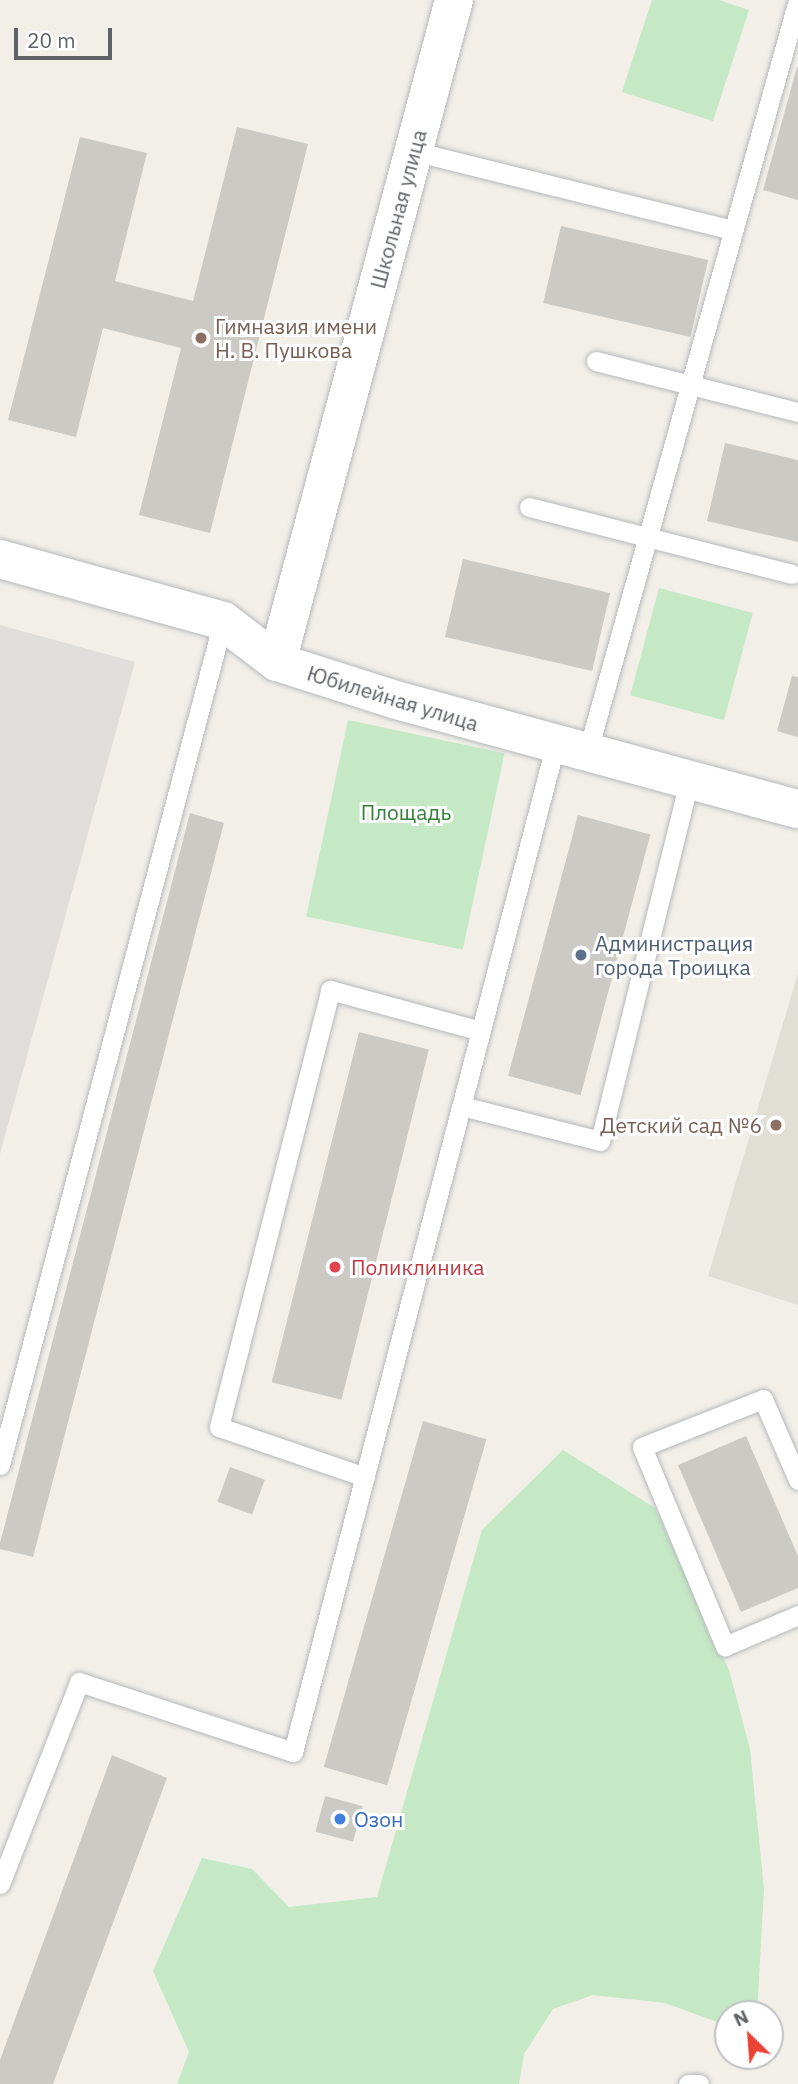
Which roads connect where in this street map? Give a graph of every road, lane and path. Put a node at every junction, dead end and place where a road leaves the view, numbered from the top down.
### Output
1 (454, 0) edge
2 (798, 0) edge
3 (414, 151) junction
4 (732, 230) junction
5 (596, 361) dead end
6 (691, 385) junction
7 (798, 412) edge
8 (529, 508) dead end
9 (648, 538) junction
10 (0, 559) edge
11 (792, 574) dead end
12 (222, 621) junction
13 (277, 662) junction
14 (571, 750) junction
15 (689, 781) junction
16 (798, 810) edge
17 (481, 1031) junction
18 (462, 1106) junction
19 (0, 1465) edge
20 (365, 1477) junction
21 (798, 1480) edge
22 (798, 1615) edge
23 (0, 1884) edge
24 (688, 2084) edge
25 (699, 2084) edge

1 - 3 street, Школьная улица
2 - 4 lane
3 - 4 lane
3 - 13 street, Школьная улица
4 - 6 lane
5 - 6 lane
6 - 7 lane
6 - 9 lane
8 - 9 lane
9 - 11 lane
9 - 14 lane
10 - 12 street, Юбилейная улица
12 - 13 street, Юбилейная улица
12 - 19 lane
13 - 14 street, Юбилейная улица
14 - 15 street, Юбилейная улица
14 - 17 lane
15 - 16 street, Юбилейная улица
15 - 18 lane
17 - 18 lane
17 - 20 lane
18 - 20 lane
20 - 23 lane
21 - 22 lane
24 - 25 lane

